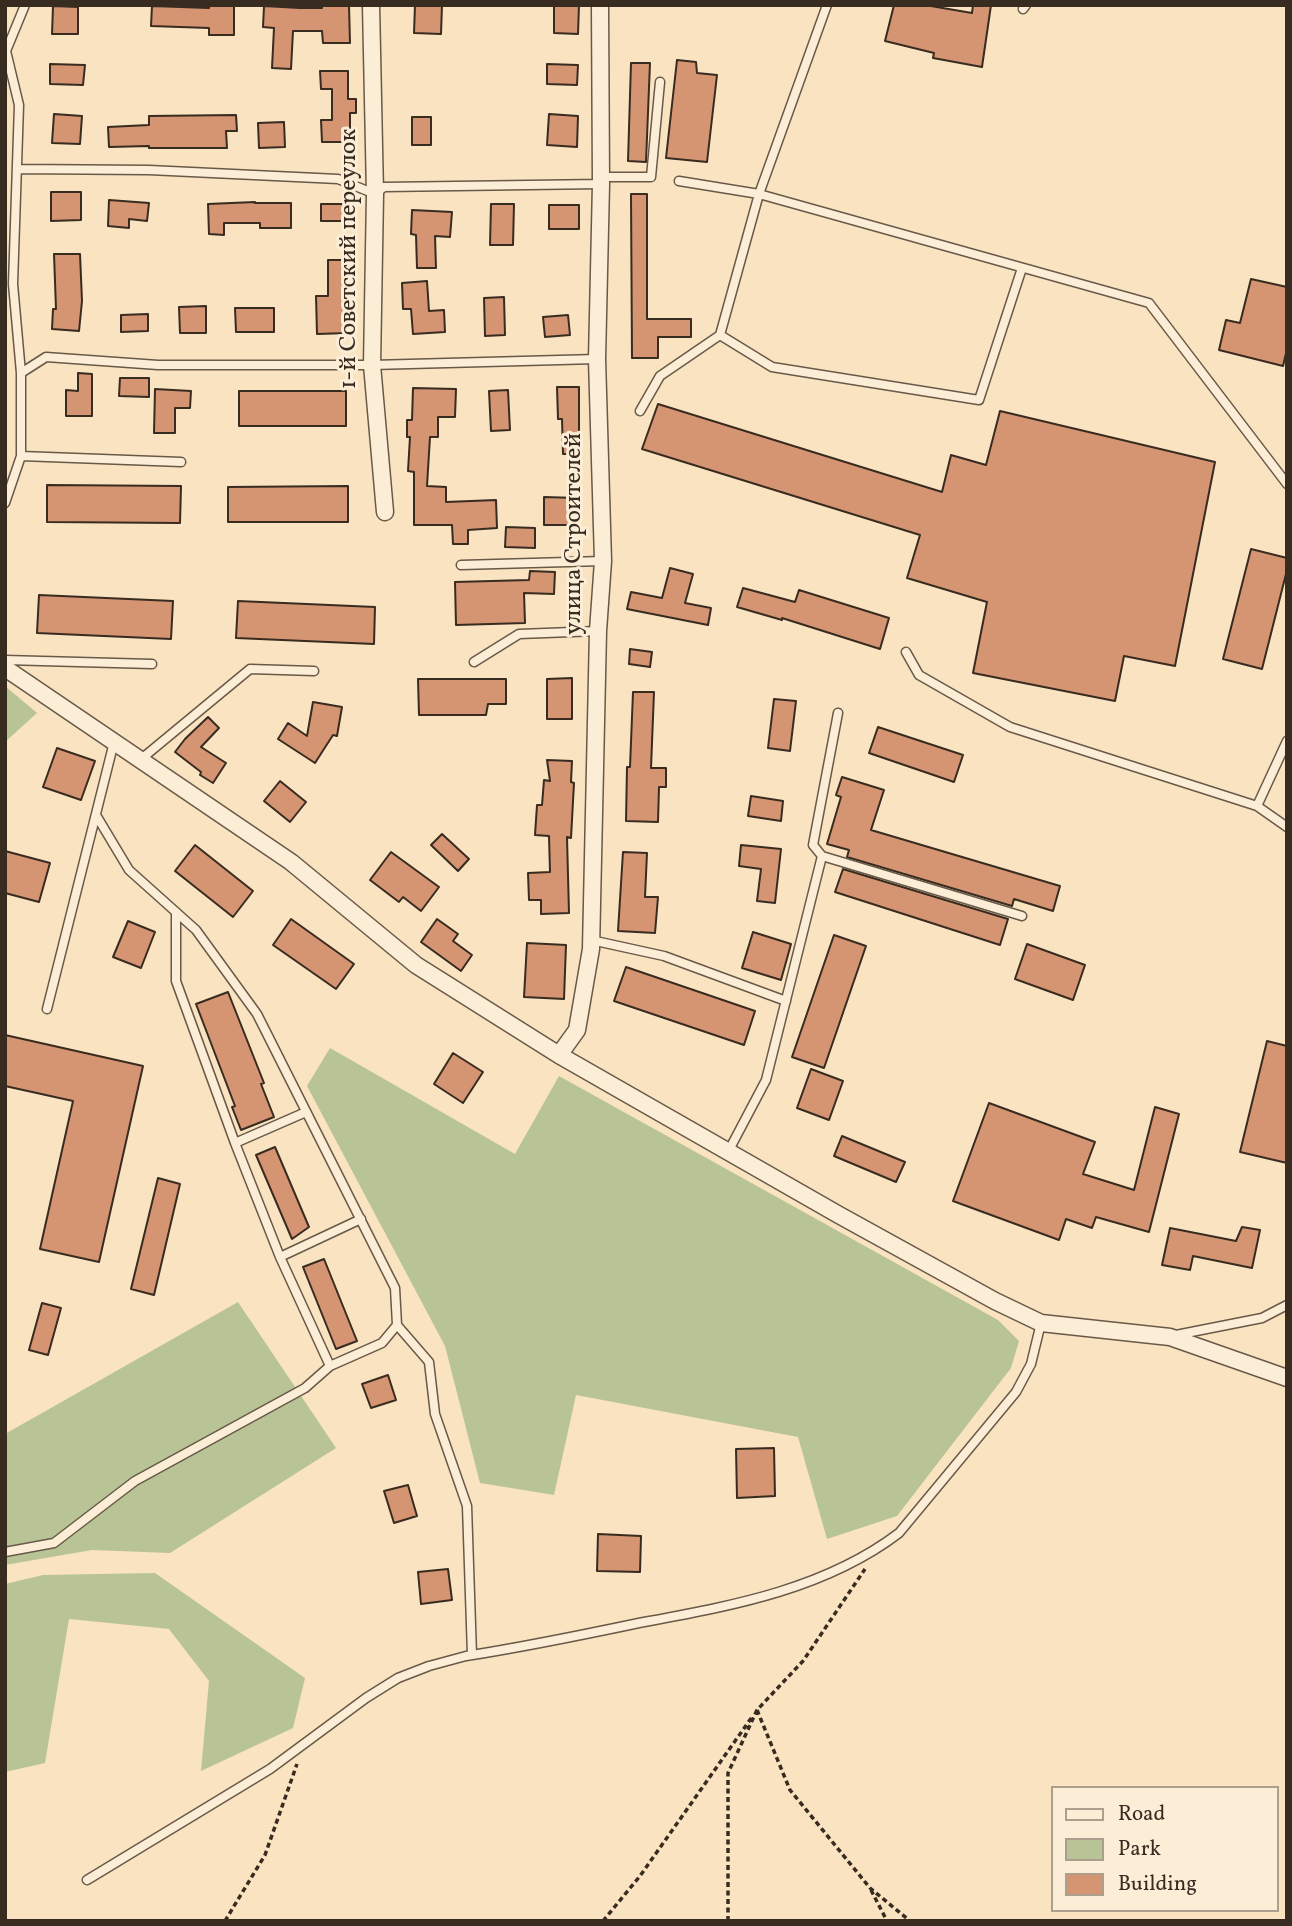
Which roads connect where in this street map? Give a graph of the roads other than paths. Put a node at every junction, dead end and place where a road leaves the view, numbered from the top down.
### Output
1 (26, 5) edge
2 (371, 5) edge
3 (600, 5) edge
4 (827, 5) edge
5 (660, 82) dead end
6 (18, 169) junction
7 (679, 180) dead end
8 (601, 181) junction
9 (374, 194) junction
10 (759, 194) junction
11 (1022, 268) junction
12 (720, 335) junction
13 (597, 359) junction
14 (372, 365) junction
15 (21, 373) junction
16 (640, 411) dead end
17 (21, 456) junction
18 (181, 462) dead end
19 (1287, 484) edge
20 (5, 503) edge
21 (384, 512) dead end
22 (603, 561) junction
23 (461, 565) dead end
24 (598, 631) junction
25 (906, 652) dead end
26 (5, 660) edge
27 (474, 662) dead end
28 (152, 664) dead end
29 (5, 668) edge
30 (314, 671) dead end
31 (838, 713) dead end
32 (1287, 741) edge
33 (114, 743) junction
34 (140, 760) junction
35 (1257, 806) junction
36 (96, 815) junction
37 (1287, 827) edge
38 (822, 856) junction
39 (176, 912) junction
40 (1022, 916) dead end
41 (591, 940) junction
42 (786, 1001) junction
43 (47, 1009) dead end
44 (559, 1055) junction
45 (306, 1112) junction
46 (236, 1143) junction
47 (728, 1152) junction
48 (361, 1219) junction
49 (280, 1257) junction
50 (1287, 1305) edge
51 (1041, 1323) junction
52 (397, 1325) junction
53 (1170, 1337) junction
54 (330, 1366) junction
55 (1287, 1378) edge
56 (5, 1552) edge
57 (472, 1655) junction
58 (87, 1880) dead end

1 - 6 lane
2 - 9 street, 1-й Советский переулок
3 - 8 street, улица Строителей
4 - 10 lane
5 - 8 lane
6 - 9 lane
6 - 15 lane
7 - 10 lane
8 - 9 lane
8 - 13 street, улица Строителей
9 - 14 street, 1-й Советский переулок
10 - 11 lane
10 - 12 lane
11 - 12 lane
11 - 19 lane
12 - 16 lane
13 - 14 lane
13 - 22 street, улица Строителей
14 - 15 lane
14 - 21 street, 1-й Советский переулок
15 - 17 lane
17 - 18 lane
17 - 20 lane
22 - 23 lane
22 - 24 street, улица Строителей
24 - 27 lane
24 - 41 street, улица Строителей
25 - 35 lane
26 - 28 lane
29 - 33 street
30 - 34 lane
31 - 38 lane
32 - 35 lane
33 - 34 street
33 - 36 lane
34 - 44 street
35 - 37 lane
36 - 39 lane
36 - 43 lane
38 - 40 lane
38 - 42 lane
39 - 45 lane
39 - 46 lane
41 - 42 lane
41 - 44 street, улица Строителей
42 - 47 lane
44 - 47 street
45 - 46 lane
45 - 48 lane
46 - 49 lane
47 - 51 street
48 - 49 lane
48 - 52 lane
49 - 54 lane
50 - 53 lane
51 - 53 street
51 - 57 lane
52 - 54 lane
52 - 57 lane
53 - 55 street
54 - 56 lane
57 - 58 lane

